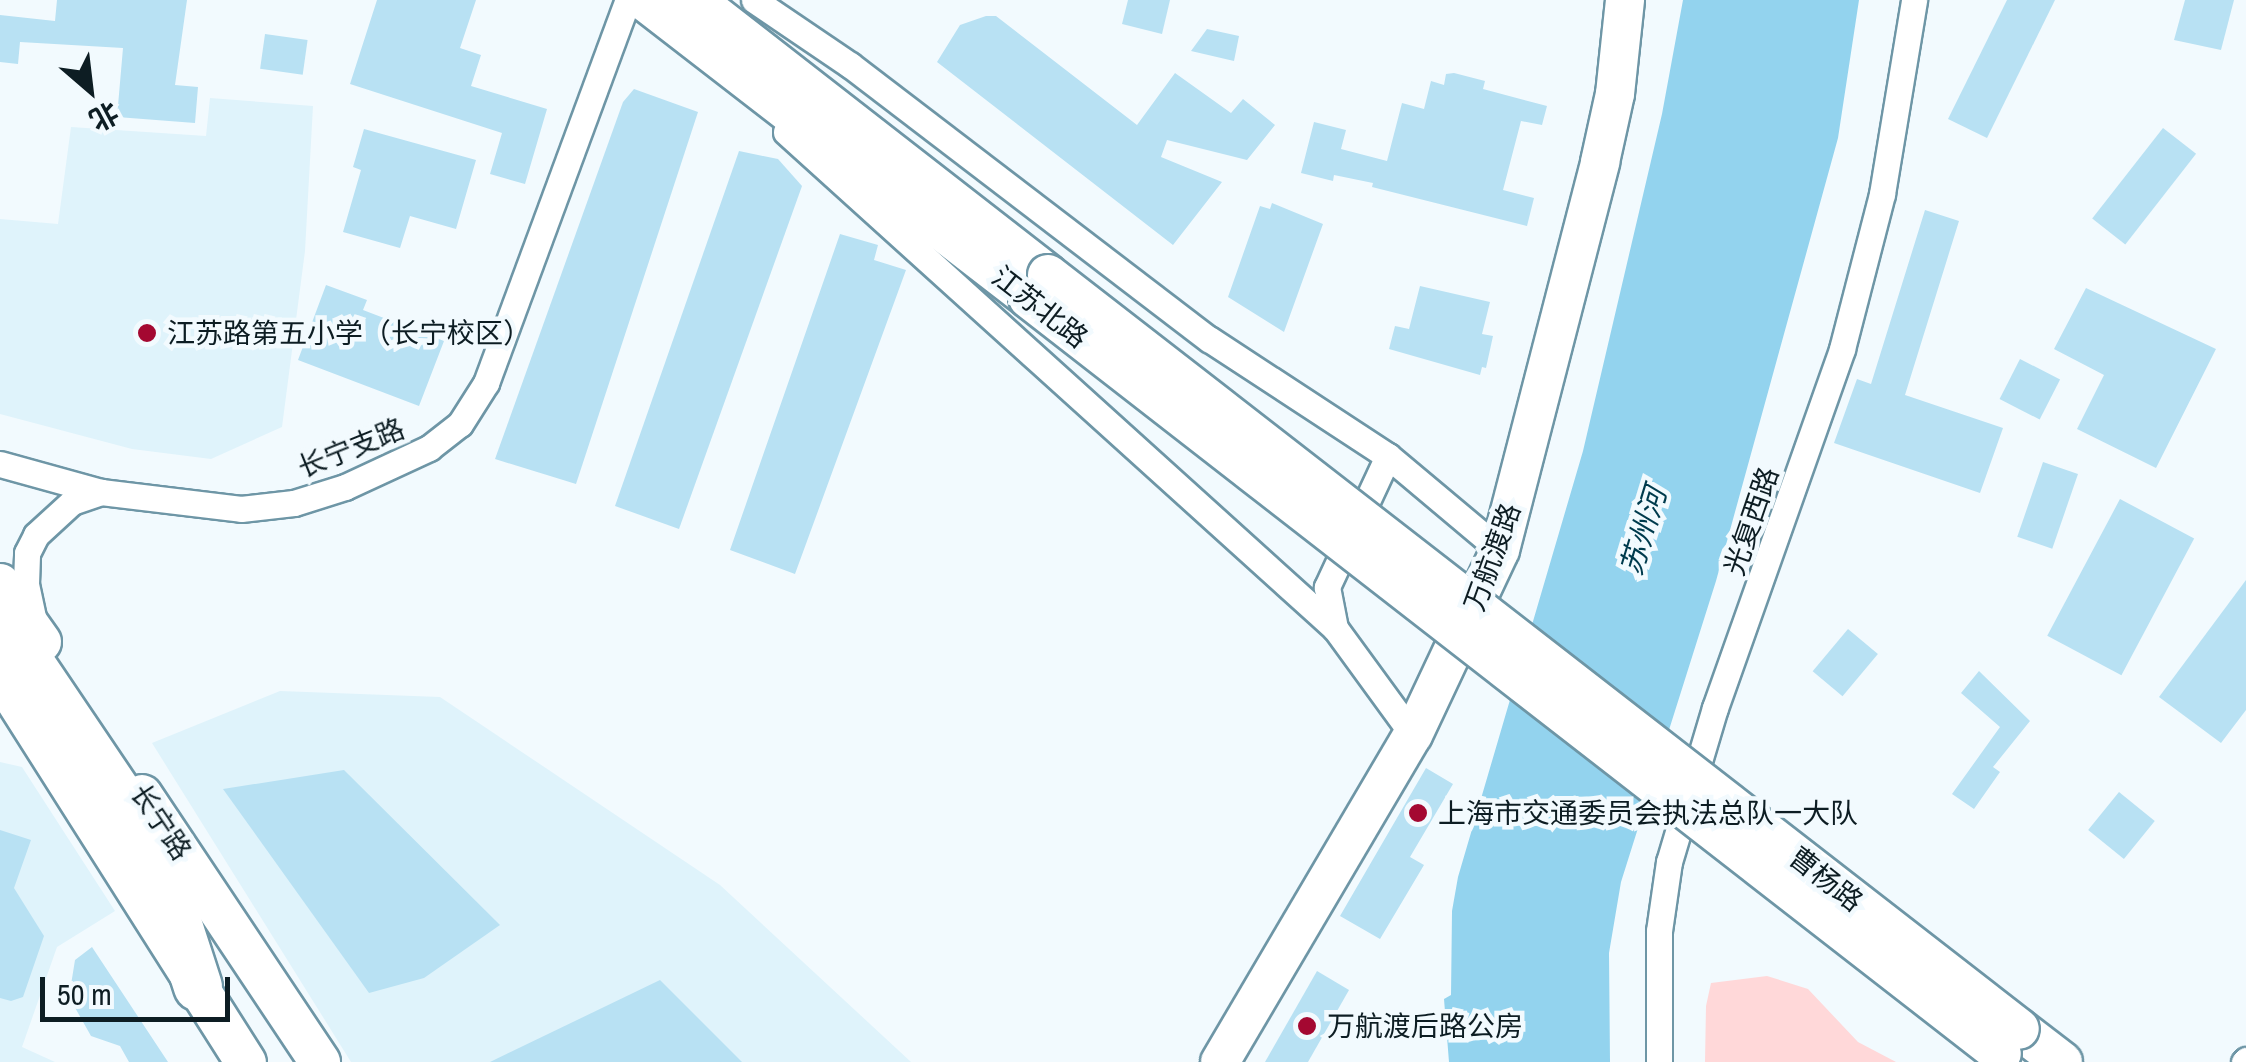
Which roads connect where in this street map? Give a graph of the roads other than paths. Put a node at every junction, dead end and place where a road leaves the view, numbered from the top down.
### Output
1 (628, 0) edge
2 (644, 0) edge
3 (695, 0) edge
4 (754, 0) edge
5 (1625, 0) edge
6 (1914, 0) edge
7 (709, 61) dead end
8 (1039, 286) junction
9 (1388, 456) junction
10 (0, 464) edge
11 (101, 492) junction
12 (1500, 550) junction
13 (0, 584) edge
14 (1442, 600) joint
15 (1334, 628) junction
16 (19, 629) edge
17 (0, 675) edge
18 (1413, 735) junction
19 (198, 988) junction
20 (2011, 1048) edge
21 (246, 1062) edge
22 (320, 1062) edge
23 (1220, 1062) edge
24 (1660, 1062) edge
25 (2062, 1062) edge

1 - 11 street, 长宁支路
2 - 8 main road, 江苏北路
3 - 8 main road, 江苏北路
4 - 9 street
5 - 12 street, 万航渡路
6 - 24 street, 光复西路
7 - 15 street
8 - 14 main road, 江苏北路, bridge
9 - 12 street
9 - 15 street
10 - 11 street, 长宁支路
11 - 16 street
12 - 18 street, 万航渡路
13 - 16 main road, 长宁路
14 - 20 main road, 曹杨路, bridge
15 - 18 street
16 - 19 highway
16 - 22 main road, 长宁路
17 - 19 main road, 长宁路
18 - 23 street, 万航渡路
19 - 21 main road, 长宁路
20 - 25 main road, 曹杨路

